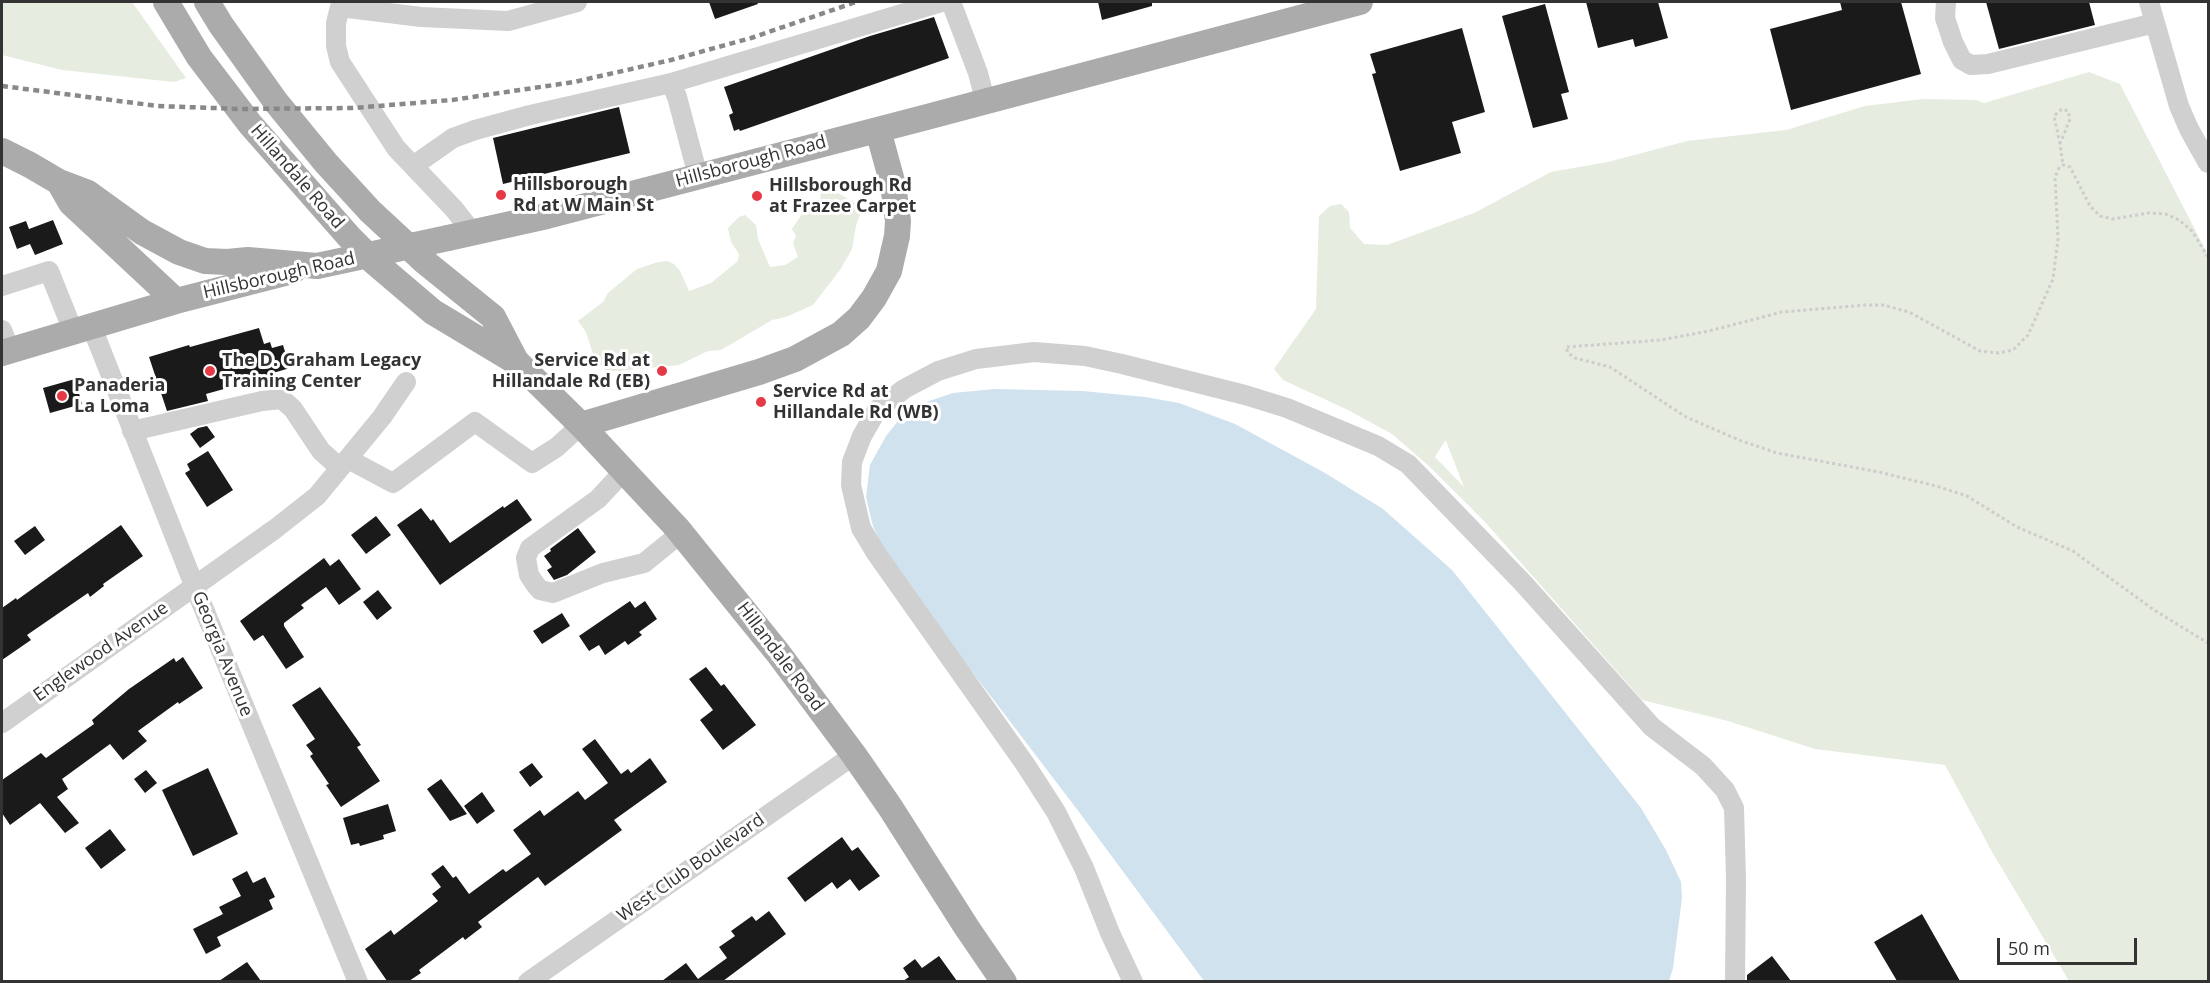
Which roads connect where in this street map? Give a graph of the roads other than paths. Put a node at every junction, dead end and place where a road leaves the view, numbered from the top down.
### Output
1 (166, 2) edge
2 (207, 2) edge
3 (577, 2) edge
4 (942, 2) edge
5 (951, 2) edge
6 (1360, 2) edge
7 (1946, 2) edge
8 (2149, 2) edge
9 (343, 4) edge
10 (1334, 5) edge
11 (2155, 23) junction
12 (671, 83) junction
13 (985, 100) junction
14 (878, 130) junction
15 (2, 151) edge
16 (2206, 155) edge
17 (413, 166) junction
18 (698, 176) junction
19 (59, 182) junction
20 (460, 236) junction
21 (316, 266) junction
22 (2, 286) edge
23 (176, 301) junction
24 (82, 328) junction
25 (4, 344) edge
26 (518, 363) junction
27 (406, 382) dead end
28 (581, 425) junction
29 (132, 431) junction
30 (344, 464) junction
31 (624, 471) junction
32 (681, 533) junction
33 (194, 585) junction
34 (2, 723) edge
35 (854, 755) junction
36 (357, 981) edge
37 (528, 981) edge
38 (1004, 981) edge
39 (1133, 981) edge
40 (1735, 981) edge

1 - 26 main road, Hillandale Road
2 - 26 main road, Hillandale Road
3 - 9 street
4 - 12 street
5 - 13 street
6 - 10 main road, Hillsborough Road
7 - 11 street
8 - 11 street
9 - 17 street
10 - 13 main road, Hillsborough Road
11 - 16 street
12 - 17 street
12 - 18 street
13 - 14 main road, Hillsborough Road
14 - 18 main road, Hillsborough Road
14 - 28 main road
15 - 19 main road
17 - 20 street
18 - 20 main road, Hillsborough Road
19 - 21 main road
19 - 23 main road
20 - 21 main road, Hillsborough Road, bridge
21 - 23 main road, Hillsborough Road
22 - 24 street, Georgia Avenue
23 - 24 main road, Hillsborough Road
24 - 25 main road, Hillsborough Road
24 - 29 street, Georgia Avenue
26 - 28 main road, Hillandale Road
27 - 30 street, Englewood Avenue
28 - 30 street
28 - 31 main road, Hillandale Road
29 - 30 street
29 - 33 street, Georgia Avenue
30 - 33 street, Englewood Avenue
31 - 32 main road, Hillandale Road
31 - 32 street
32 - 35 main road, Hillandale Road
33 - 34 street, Englewood Avenue
33 - 36 street, Georgia Avenue
35 - 37 street, West Club Boulevard
35 - 38 main road, Hillandale Road
39 - 40 street

